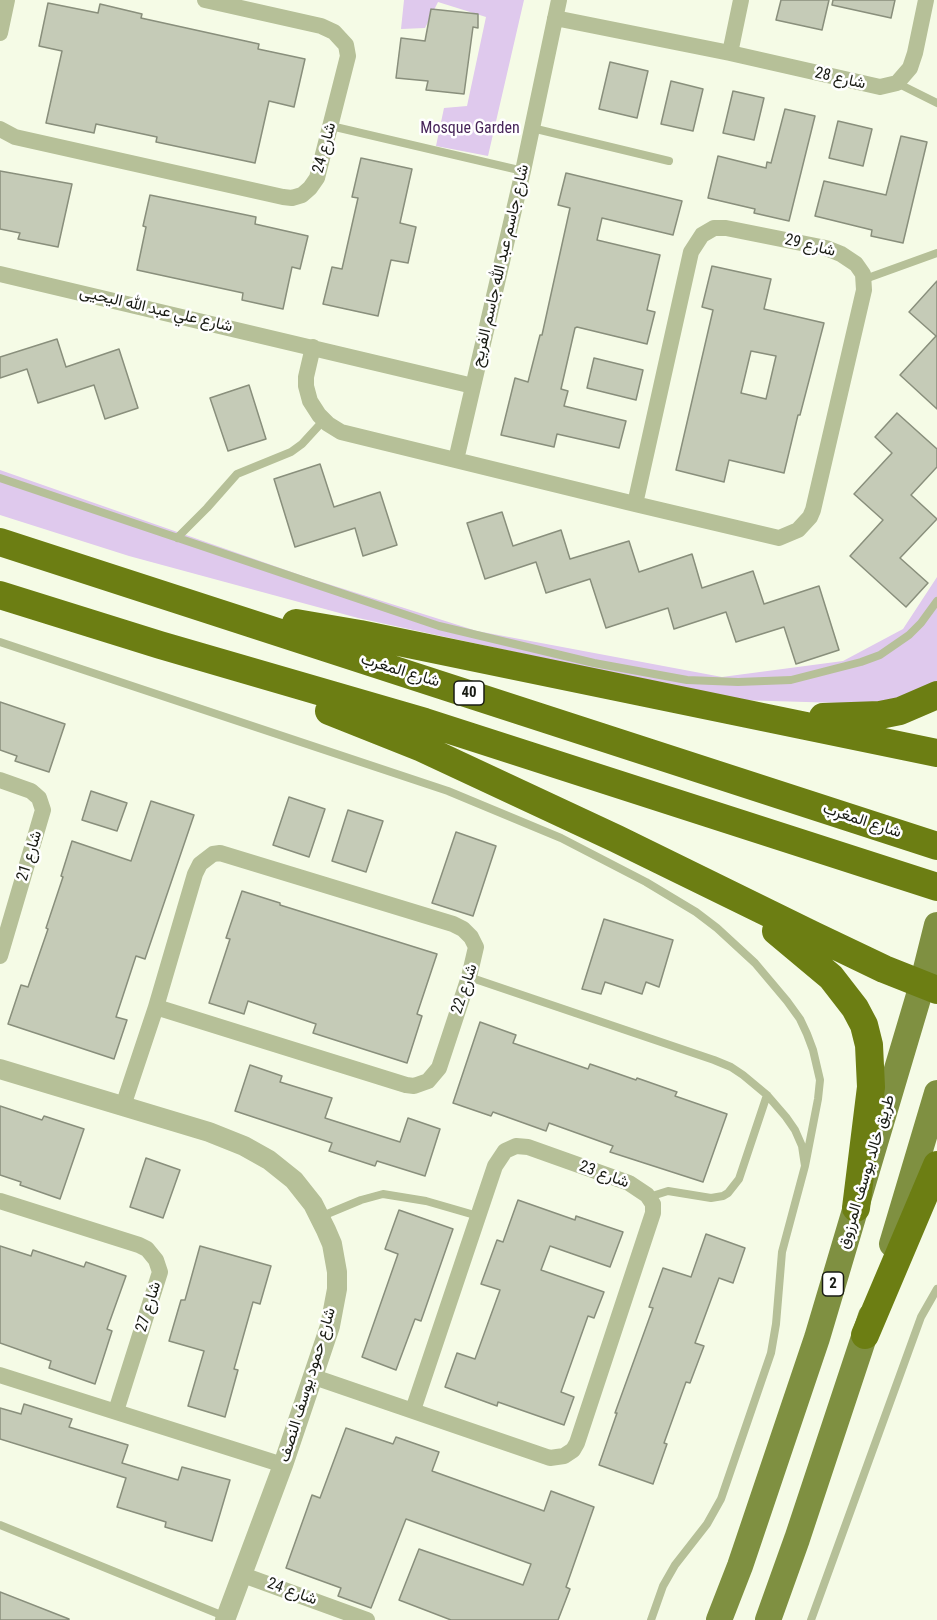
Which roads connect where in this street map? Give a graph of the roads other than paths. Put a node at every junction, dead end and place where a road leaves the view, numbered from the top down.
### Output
1 (7, 0) edge
2 (205, 0) edge
3 (559, 0) edge
4 (741, 0) edge
5 (926, 0) edge
6 (555, 18) junction
7 (0, 33) edge
8 (730, 53) junction
9 (897, 83) junction
10 (937, 103) edge
11 (331, 126) junction
12 (532, 128) junction
13 (0, 129) edge
14 (669, 161) dead end
15 (523, 171) junction
16 (935, 256) edge
17 (0, 274) edge
18 (865, 279) junction
19 (313, 346) junction
20 (473, 386) junction
21 (324, 420) junction
22 (456, 460) junction
23 (0, 478) edge
24 (635, 504) junction
25 (177, 538) junction
26 (0, 542) edge
27 (0, 595) edge
28 (937, 601) edge
29 (193, 605) junction
30 (0, 642) edge
31 (160, 645) junction
32 (937, 695) edge
33 (751, 714) junction
34 (937, 753) edge
35 (0, 780) edge
36 (937, 846) edge
37 (937, 888) edge
38 (723, 893) junction
39 (935, 934) edge
40 (0, 956) edge
41 (469, 977) junction
42 (930, 987) edge
43 (156, 1007) junction
44 (0, 1069) edge
45 (937, 1093) edge
46 (767, 1095) junction
47 (123, 1106) junction
48 (937, 1165) edge
49 (805, 1166) junction
50 (650, 1197) junction
51 (0, 1201) edge
52 (856, 1208) junction
53 (478, 1216) junction
54 (320, 1217) junction
55 (937, 1289) edge
56 (865, 1335) junction
57 (0, 1375) edge
58 (314, 1377) junction
59 (413, 1410) junction
60 (116, 1411) junction
61 (283, 1465) junction
62 (0, 1525) edge
63 (243, 1575) junction
64 (338, 1615) edge
65 (226, 1618) edge
66 (367, 1620) edge
67 (651, 1620) edge
68 (719, 1620) edge
69 (768, 1620) edge
70 (811, 1620) edge

1 - 7 street
2 - 11 street, شارع 24
3 - 6 street, شارع جاسم عبد الله جاسم الفريح
4 - 8 street
5 - 9 street
6 - 8 street, شارع 28
6 - 12 street, شارع جاسم عبد الله جاسم الفريح
8 - 9 street, شارع 28
9 - 10 lane
11 - 13 street, شارع 24
11 - 15 lane
12 - 14 lane
12 - 15 street, شارع جاسم عبد الله جاسم الفريح
15 - 20 street, شارع جاسم عبد الله جاسم الفريح
16 - 18 lane
17 - 19 street, شارع علي عبد الله اليحيى
18 - 24 street
18 - 24 street, شارع 29
19 - 20 street, شارع علي عبد الله اليحيى
19 - 21 street
20 - 22 street, شارع جاسم عبد الله جاسم الفريح
21 - 22 street
21 - 25 lane
22 - 24 street
23 - 25 lane
25 - 28 lane
26 - 29 highway, شارع المغرب / 40
27 - 31 highway
29 - 33 highway
29 - 36 highway, شارع المغرب / 40
30 - 49 lane
31 - 37 highway
31 - 38 highway
32 - 33 highway
33 - 34 highway
35 - 40 street, شارع 21
38 - 42 highway
38 - 52 highway
39 - 42 main road, طريق خالد يوسف المرزوق / 2
41 - 43 street, شارع 22
41 - 43 street, شارع 22
41 - 46 lane
42 - 52 main road, طريق خالد يوسف المرزوق / 2
43 - 47 street, شارع 22
44 - 47 street, شارع حمود يوسف النصف
45 - 56 main road
46 - 49 lane
46 - 50 lane
47 - 54 street, شارع حمود يوسف النصف
48 - 56 highway
49 - 67 lane
50 - 53 street, شارع 23
50 - 59 street, شارع 23
51 - 60 street, شارع 27
52 - 68 main road, طريق خالد يوسف المرزوق / 2
53 - 54 lane
53 - 59 street, شارع 23
54 - 58 street, شارع حمود يوسف النصف
55 - 70 lane
56 - 69 main road
57 - 60 street
58 - 59 street, شارع 23
58 - 61 street, شارع حمود يوسف النصف
60 - 61 street
61 - 63 street, شارع حمود يوسف النصف
62 - 65 lane
63 - 64 street, شارع 24
63 - 65 street, شارع حمود يوسف النصف
64 - 66 street, شارع 24

